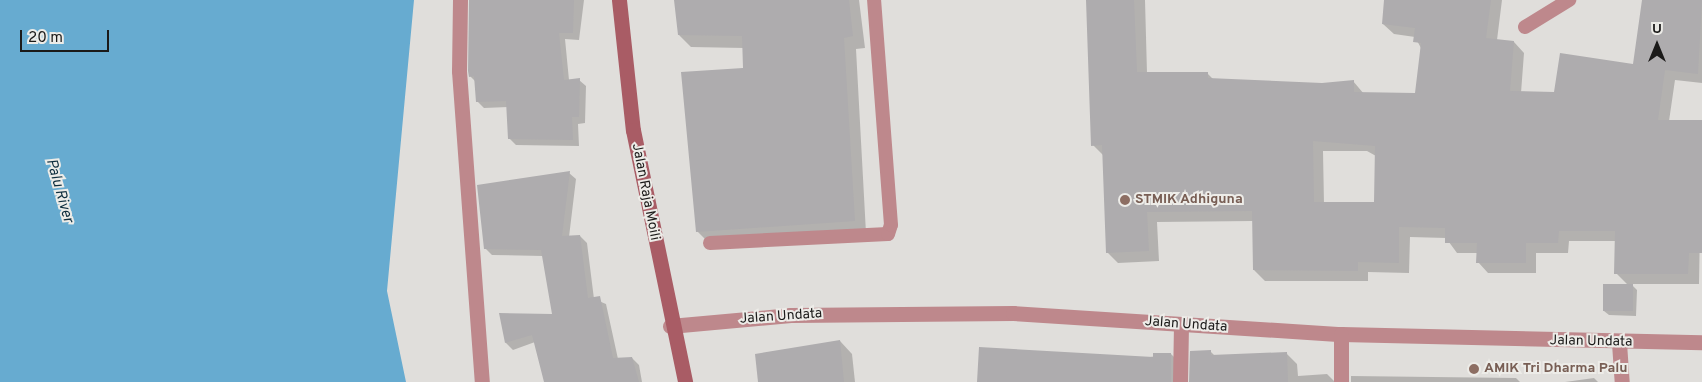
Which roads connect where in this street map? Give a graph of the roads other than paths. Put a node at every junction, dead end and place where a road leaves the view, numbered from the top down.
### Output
1 (460, 0) edge
2 (619, 0) edge
3 (874, 0) edge
4 (1569, 0) edge
5 (1525, 27) dead end
6 (710, 243) dead end
7 (1181, 325) junction
8 (670, 326) junction
9 (1341, 334) junction
10 (1702, 342) edge
11 (1619, 343) junction
12 (482, 382) edge
13 (685, 382) edge
14 (1180, 382) edge
15 (1341, 382) edge
16 (1622, 382) edge

1 - 12 street
2 - 8 street, Jalan Raja Moili
3 - 6 lane
4 - 5 lane
7 - 8 street, Jalan Undata
7 - 9 street, Jalan Undata
7 - 14 street
8 - 13 street, Jalan Raja Moili
9 - 11 street, Jalan Undata
9 - 15 street
10 - 11 street, Jalan Undata
11 - 16 street

